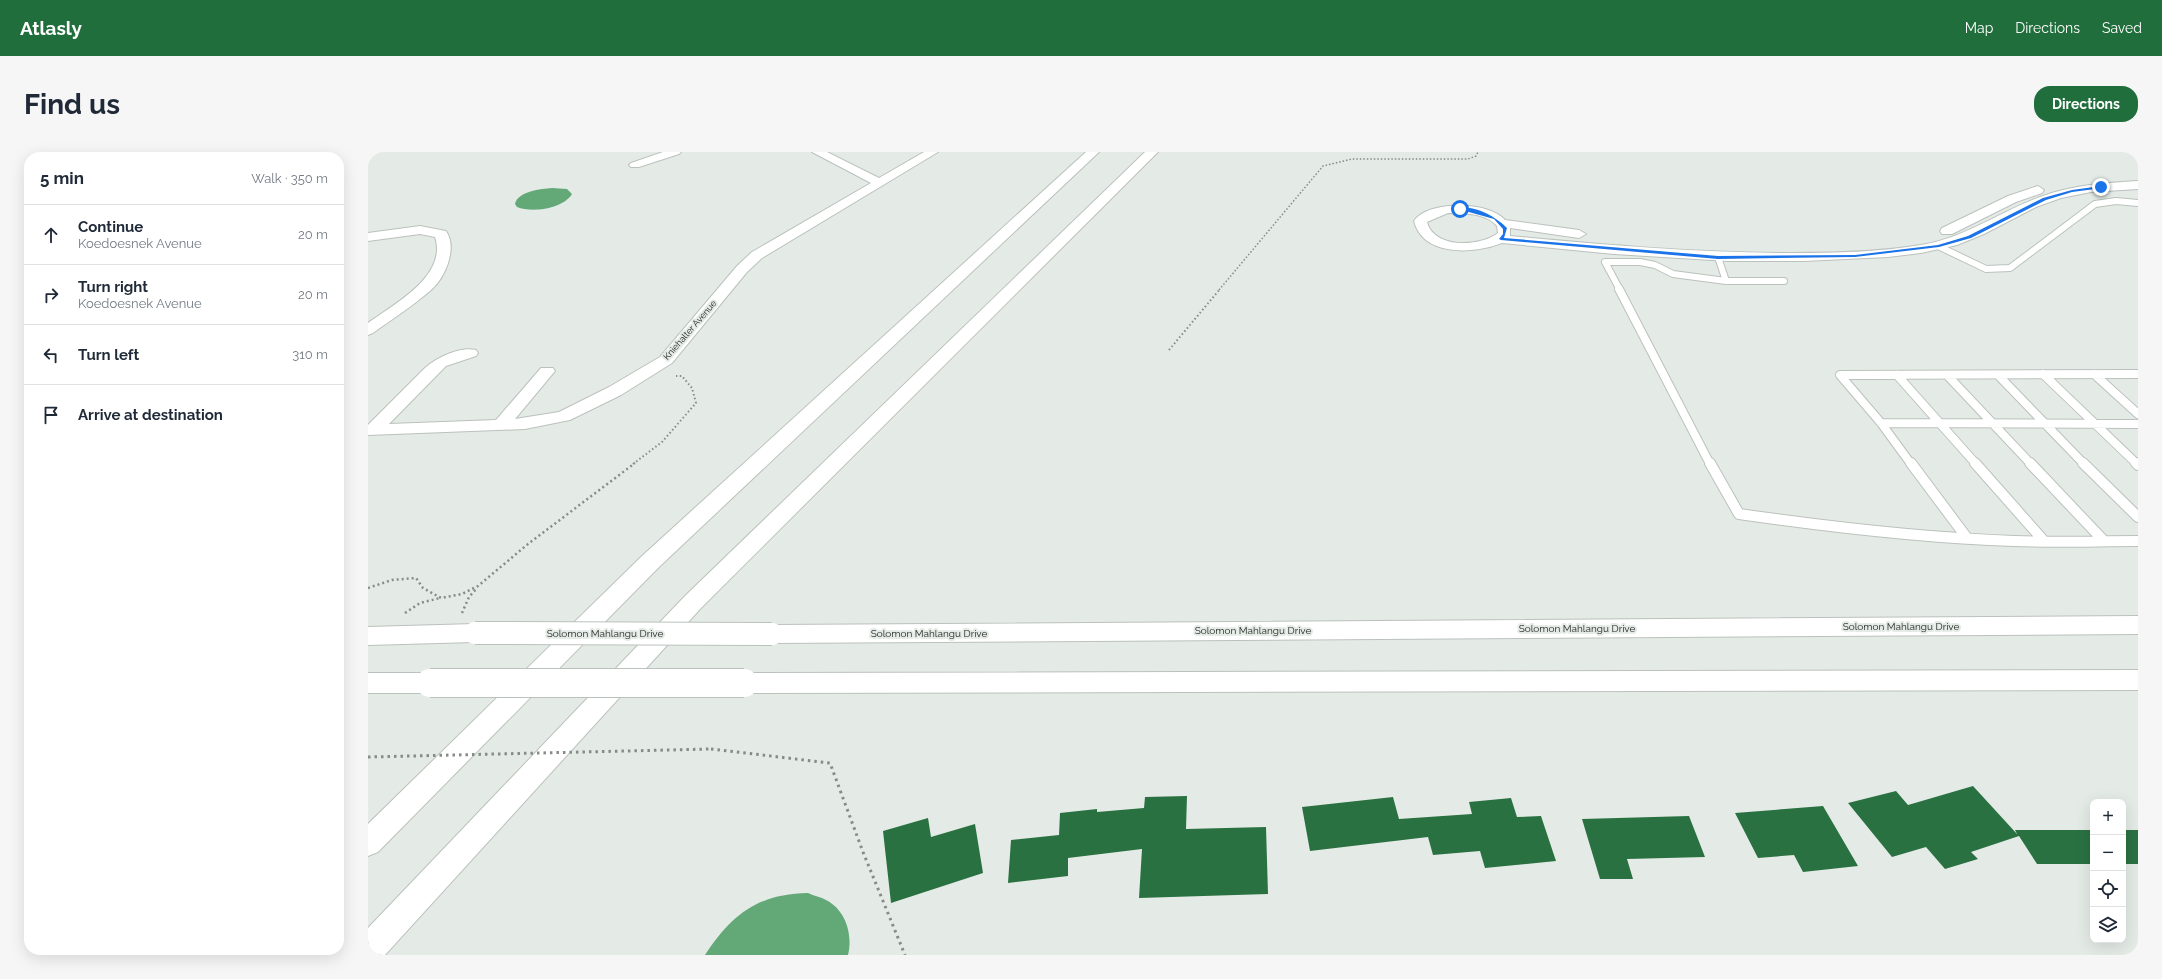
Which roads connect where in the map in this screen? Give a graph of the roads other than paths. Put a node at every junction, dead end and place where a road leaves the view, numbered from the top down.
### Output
1 (675, 152) edge
2 (818, 152) edge
3 (932, 152) edge
4 (1093, 152) edge
5 (1152, 152) edge
6 (635, 165) dead end
7 (2138, 175) edge
8 (878, 182) junction
9 (2138, 186) edge
10 (2138, 203) edge
11 (1502, 223) junction
12 (368, 237) edge
13 (1501, 239) junction
14 (1938, 246) junction
15 (1718, 257) junction
16 (1726, 281) junction
17 (1784, 281) dead end
18 (368, 330) edge
19 (470, 353) dead end
20 (547, 371) dead end
21 (1998, 374) junction
22 (2043, 374) junction
23 (2094, 374) junction
24 (2138, 374) edge
25 (1897, 375) junction
26 (1947, 375) junction
27 (2138, 414) edge
28 (1881, 423) junction
29 (1939, 423) junction
30 (1992, 423) junction
31 (2043, 423) junction
32 (2094, 424) junction
33 (2138, 424) edge
34 (501, 425) junction
35 (372, 429) edge
36 (2138, 465) edge
37 (2138, 517) edge
38 (1967, 538) junction
39 (2044, 541) junction
40 (2104, 541) junction
41 (2138, 541) edge
42 (2138, 624) edge
43 (368, 636) edge
44 (2138, 680) edge
45 (368, 683) edge
46 (368, 843) edge
47 (368, 951) edge

1 - 6 street
2 - 8 street
3 - 8 street, Kniehalter Avenue
4 - 46 main road
5 - 47 main road
7 - 11 street
8 - 34 street, Kniehalter Avenue
9 - 14 street
10 - 14 lane
11 - 13 street
11 - 13 street
12 - 18 street
13 - 15 street
14 - 15 street
15 - 16 lane
16 - 17 lane
16 - 38 lane
19 - 35 street
20 - 34 street
21 - 22 lane
21 - 26 lane
21 - 31 lane
22 - 23 lane
22 - 32 lane
23 - 24 lane
23 - 27 lane
25 - 26 lane
25 - 28 lane
25 - 29 lane
26 - 30 lane
28 - 29 lane
28 - 38 lane
29 - 30 lane
29 - 39 lane
30 - 31 lane
30 - 40 lane
31 - 32 lane
31 - 37 lane
32 - 33 lane
32 - 36 lane
34 - 35 street, Kniehalter Avenue
38 - 39 lane
39 - 40 lane
40 - 41 lane
42 - 43 main road, Solomon Mahlangu Drive, bridge
44 - 45 main road, bridge

